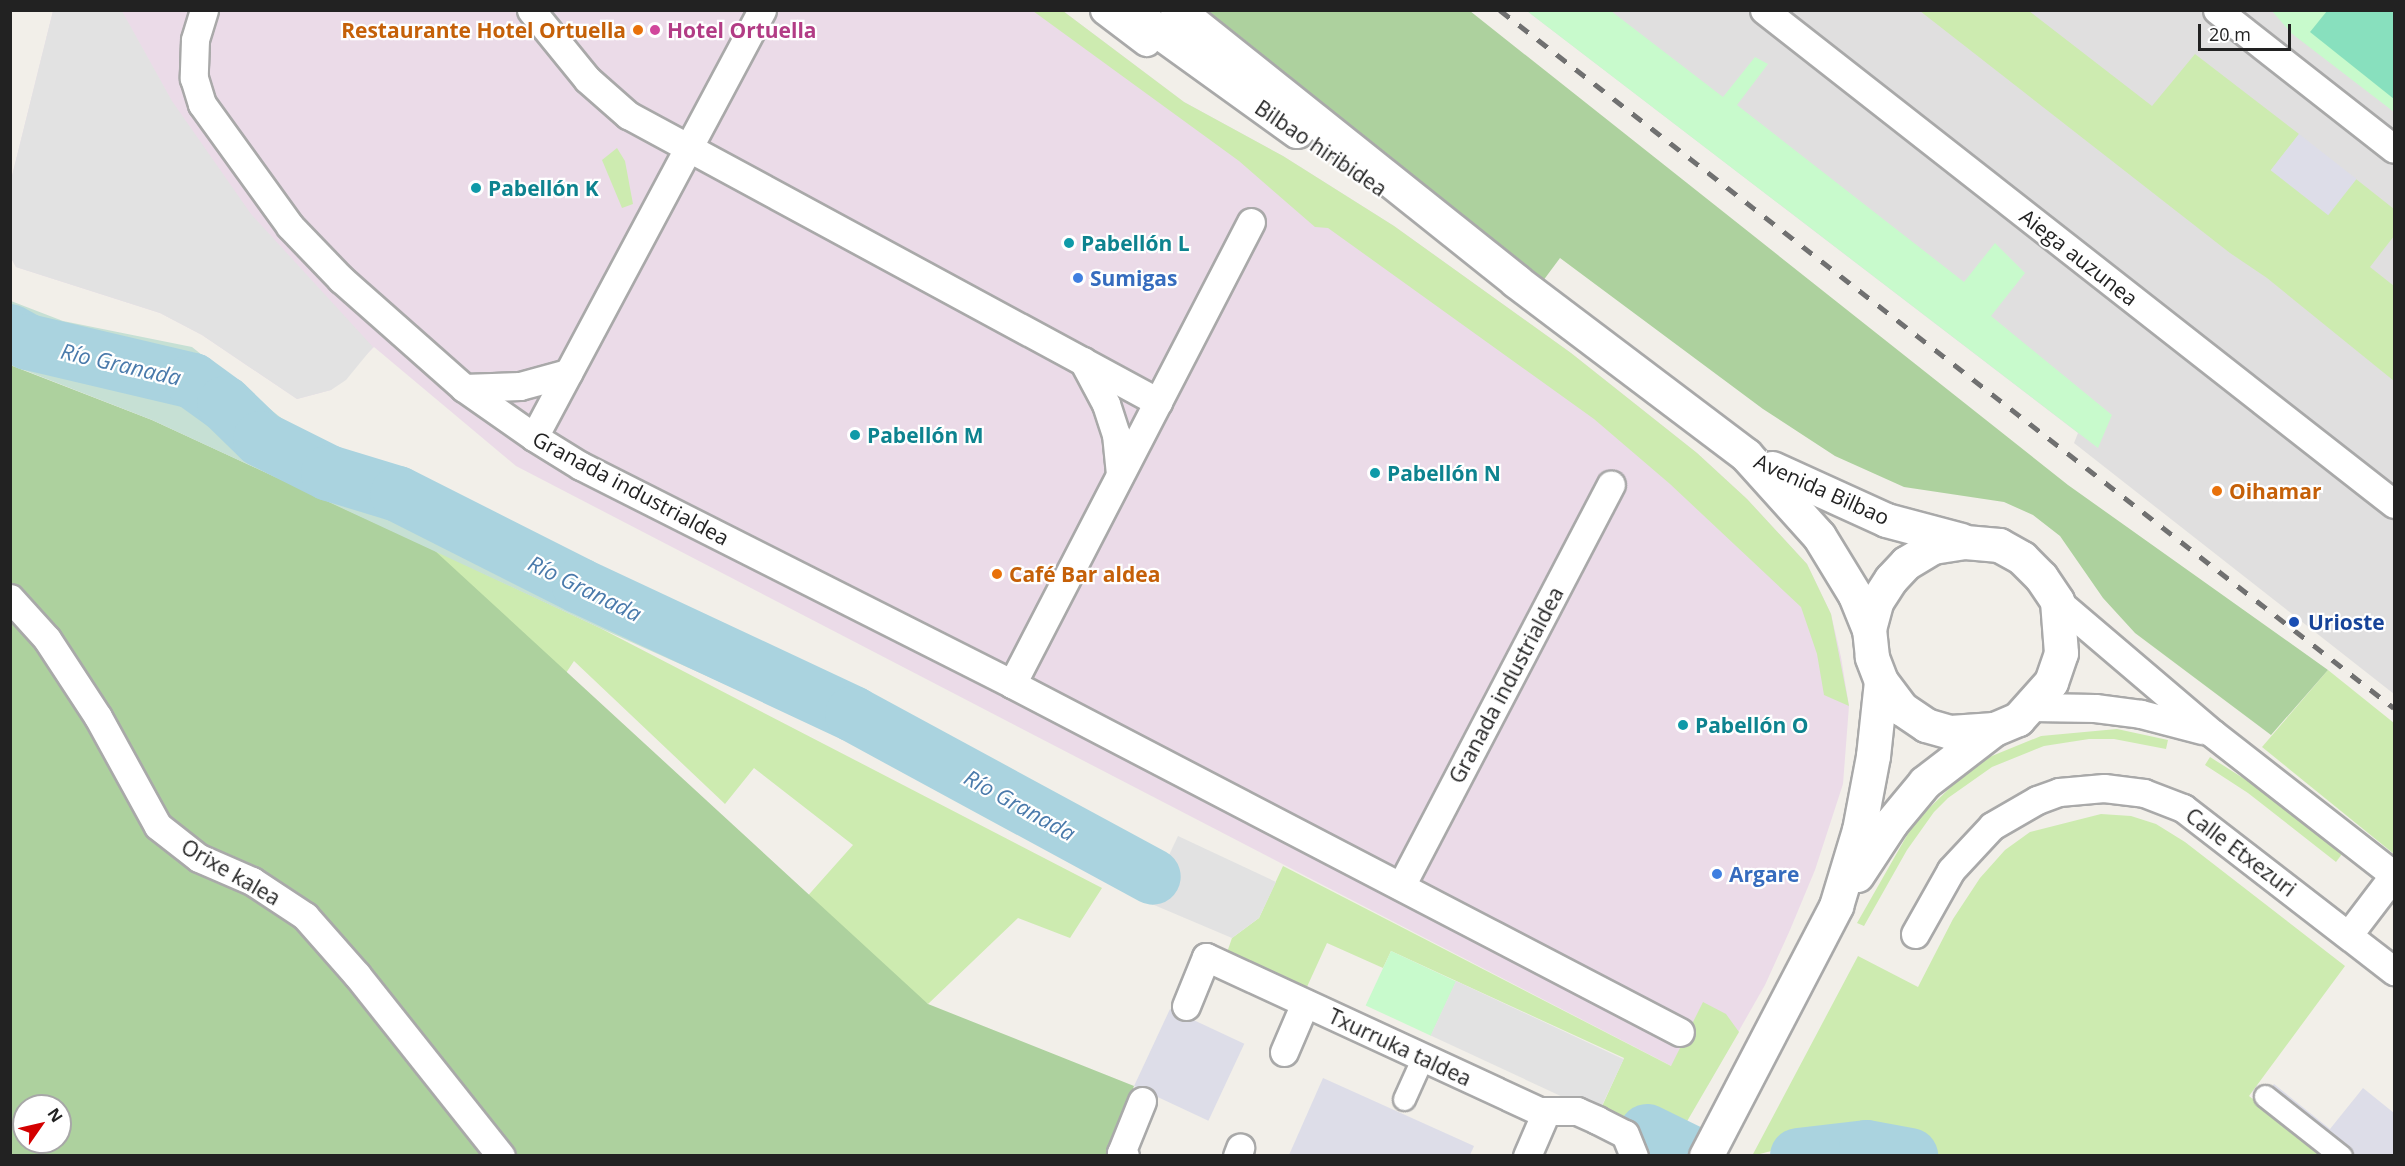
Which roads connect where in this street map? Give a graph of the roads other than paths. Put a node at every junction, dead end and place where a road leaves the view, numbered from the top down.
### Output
1 (204, 10) edge
2 (531, 10) edge
3 (762, 10) edge
4 (1104, 10) edge
5 (1129, 10) edge
6 (1177, 10) edge
7 (1764, 10) edge
8 (2218, 11) edge
9 (1242, 94) junction
10 (688, 147) junction
11 (2394, 149) edge
12 (1251, 222) dead end
13 (1516, 280) junction
14 (1083, 361) junction
15 (568, 373) junction
16 (464, 388) junction
17 (1158, 402) junction
18 (534, 437) junction
19 (1746, 455) junction
20 (1120, 474) junction
21 (1611, 485) dead end
22 (2394, 504) edge
23 (1965, 542) junction
24 (10, 598) edge
25 (2057, 601) junction
26 (1869, 629) junction
27 (1881, 681) junction
28 (1012, 684) junction
29 (2033, 707) junction
30 (1994, 729) junction
31 (2212, 733) junction
32 (2394, 875) edge
33 (1401, 886) junction
34 (1836, 906) junction
35 (1915, 934) dead end
36 (2349, 934) junction
37 (2394, 970) edge
38 (1305, 1003) junction
39 (1186, 1006) dead end
40 (1680, 1032) dead end
41 (1284, 1052) dead end
42 (1423, 1057) junction
43 (2265, 1096) dead end
44 (1404, 1099) dead end
45 (1142, 1101) dead end
46 (1546, 1112) junction
47 (501, 1155) edge
48 (1125, 1155) edge
49 (1527, 1155) edge
50 (1634, 1155) edge
51 (1706, 1155) edge
52 (2341, 1155) edge

1 - 16 street, Granada industrialdea
2 - 10 street
3 - 10 street
4 - 9 street
5 - 9 street, Bilbao hiribidea
6 - 13 street, Bilbao hiribidea
7 - 22 street, Aiega auzunea
8 - 11 street
9 - 13 street, Bilbao hiribidea
10 - 14 street
10 - 15 street
12 - 17 street
13 - 19 street, Bilbao hiribidea
14 - 17 street
14 - 20 street
15 - 16 street
15 - 18 street
16 - 18 street, Granada industrialdea
17 - 20 street
18 - 28 street, Granada industrialdea
19 - 23 street, Avenida Bilbao
19 - 26 street, Avenida Bilbao
20 - 28 street
21 - 33 street, Granada industrialdea
23 - 25 street
23 - 26 street
24 - 47 street, Orixe kalea
25 - 29 street
25 - 31 street
26 - 27 street
27 - 30 street
27 - 34 street
28 - 33 street, Granada industrialdea
29 - 30 street
29 - 31 street
30 - 34 street
31 - 32 street
32 - 36 street
33 - 40 street, Granada industrialdea
34 - 51 street
35 - 36 street, Calle Etxezuri
36 - 37 street, Calle Etxezuri
38 - 39 street, Txurruka taldea
38 - 41 street
38 - 42 street, Txurruka taldea
42 - 44 street
42 - 46 street, Txurruka taldea
43 - 52 street
45 - 48 street
46 - 49 street
46 - 50 street, Txurruka taldea

